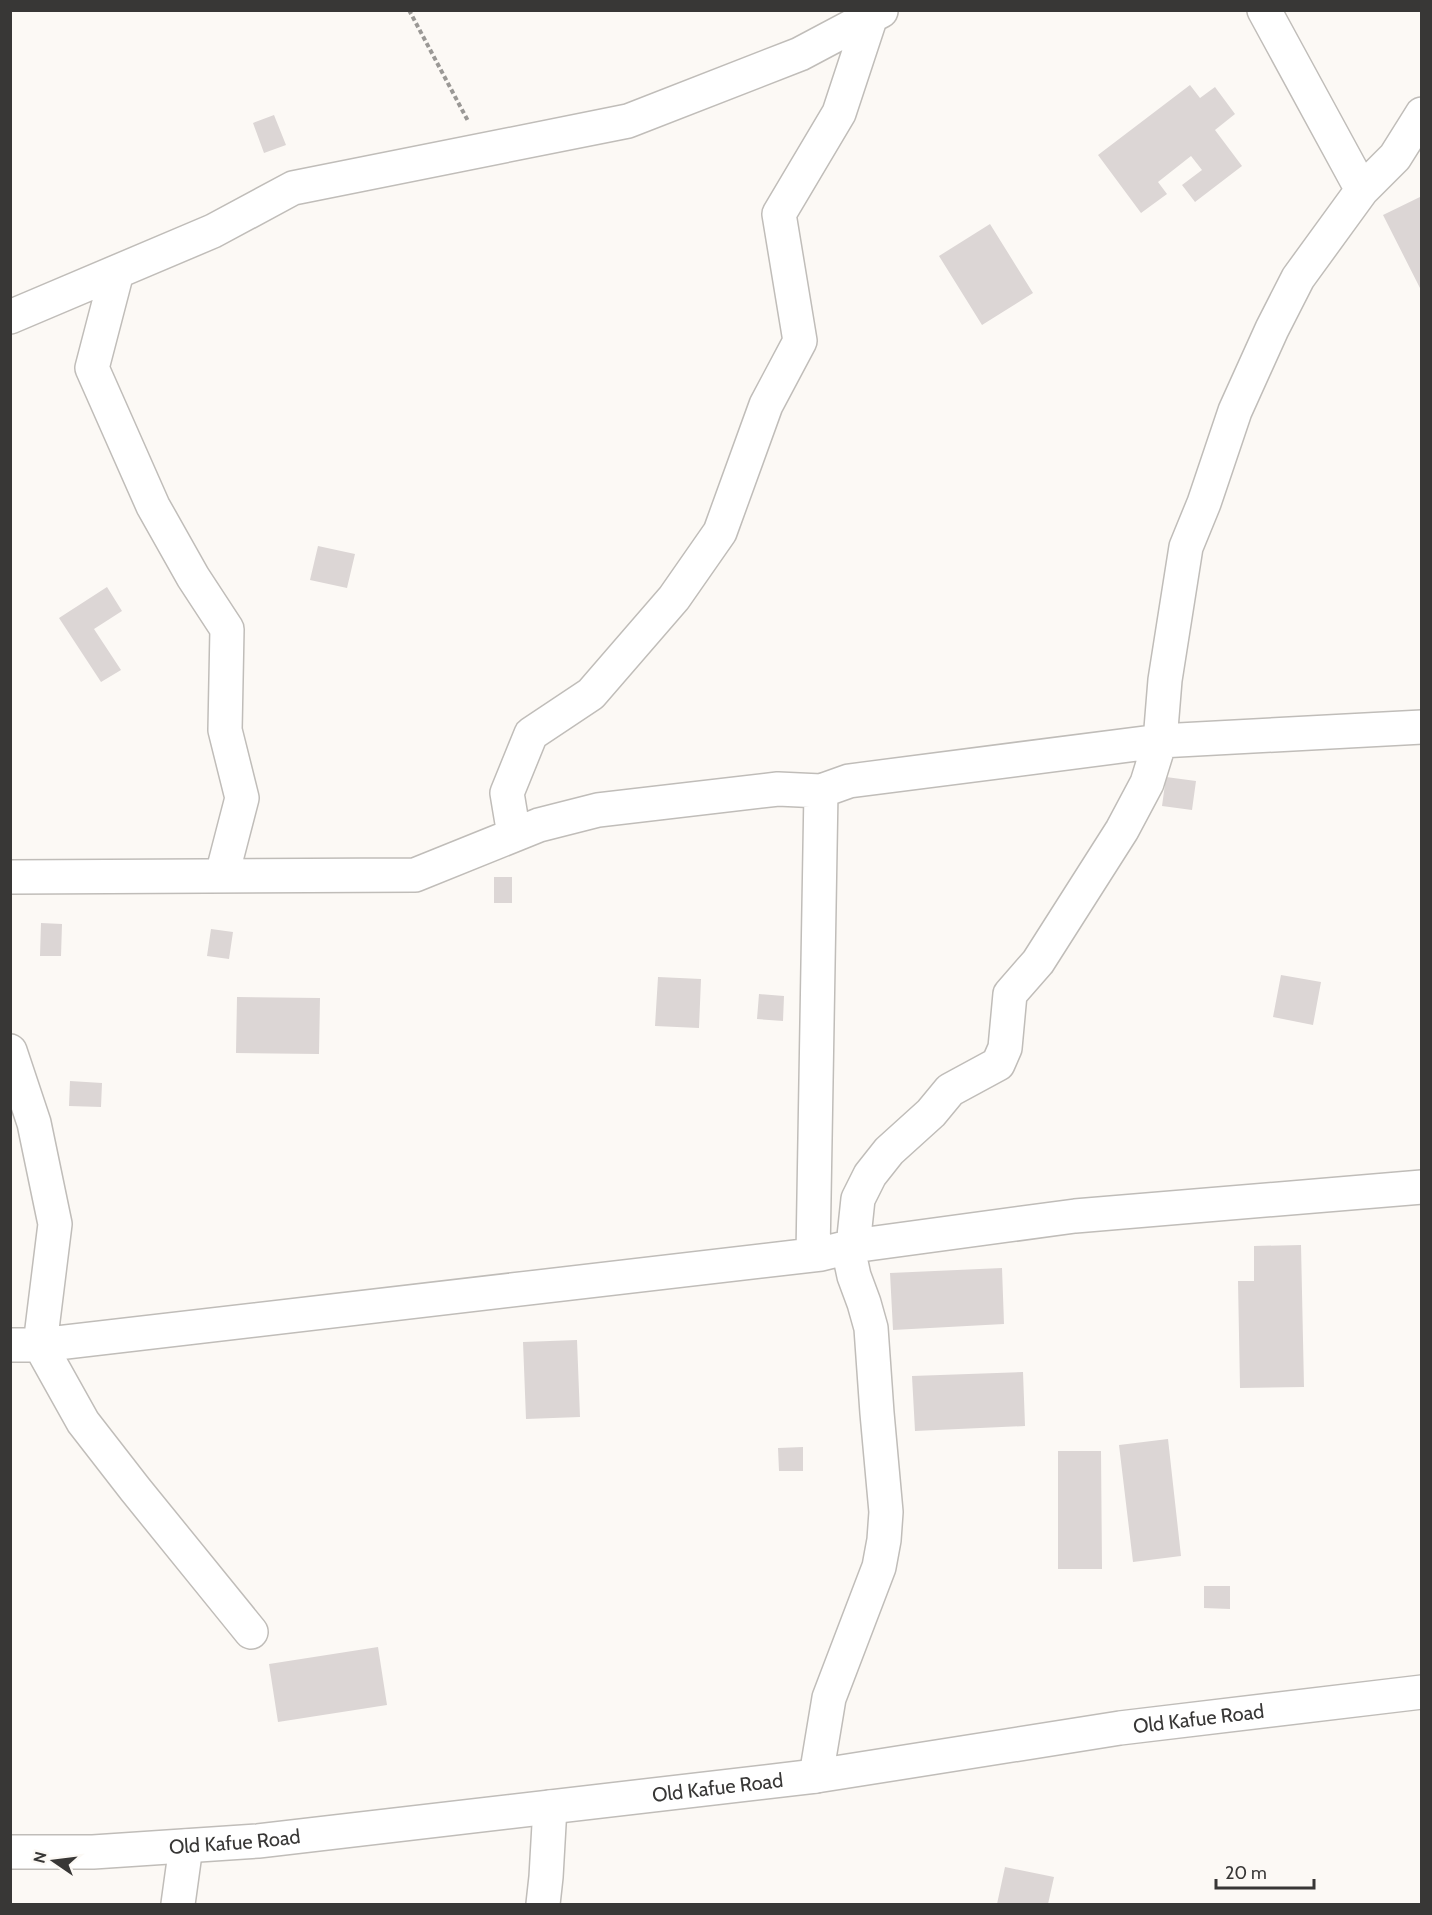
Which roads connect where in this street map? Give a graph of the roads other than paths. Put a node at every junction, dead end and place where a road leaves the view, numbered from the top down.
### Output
1 (1264, 10) edge
2 (877, 14) edge
3 (1422, 114) edge
4 (1362, 190) junction
5 (117, 272) junction
6 (10, 317) edge
7 (1422, 728) edge
8 (1160, 741) junction
9 (821, 791) junction
10 (514, 834) junction
11 (222, 876) junction
12 (10, 877) edge
13 (10, 1051) edge
14 (1422, 1187) edge
15 (853, 1246) junction
16 (813, 1255) junction
17 (25, 1345) edge
18 (251, 1632) dead end
19 (1422, 1692) edge
20 (816, 1776) junction
21 (550, 1807) junction
22 (186, 1846) junction
23 (10, 1852) edge
24 (178, 1905) edge
25 (543, 1905) edge

1 - 4 street
2 - 5 street
2 - 10 street
3 - 4 street
4 - 8 street
5 - 6 street
5 - 11 street
7 - 8 street
8 - 9 street
8 - 15 street
9 - 10 street
9 - 16 street
10 - 11 street
11 - 12 street
13 - 17 street
14 - 15 street
15 - 16 street
15 - 20 street
16 - 17 street
17 - 18 street
19 - 20 street, Old Kafue Road
20 - 21 street, Old Kafue Road
21 - 22 street, Old Kafue Road
21 - 25 street
22 - 23 street, Old Kafue Road
22 - 24 street

